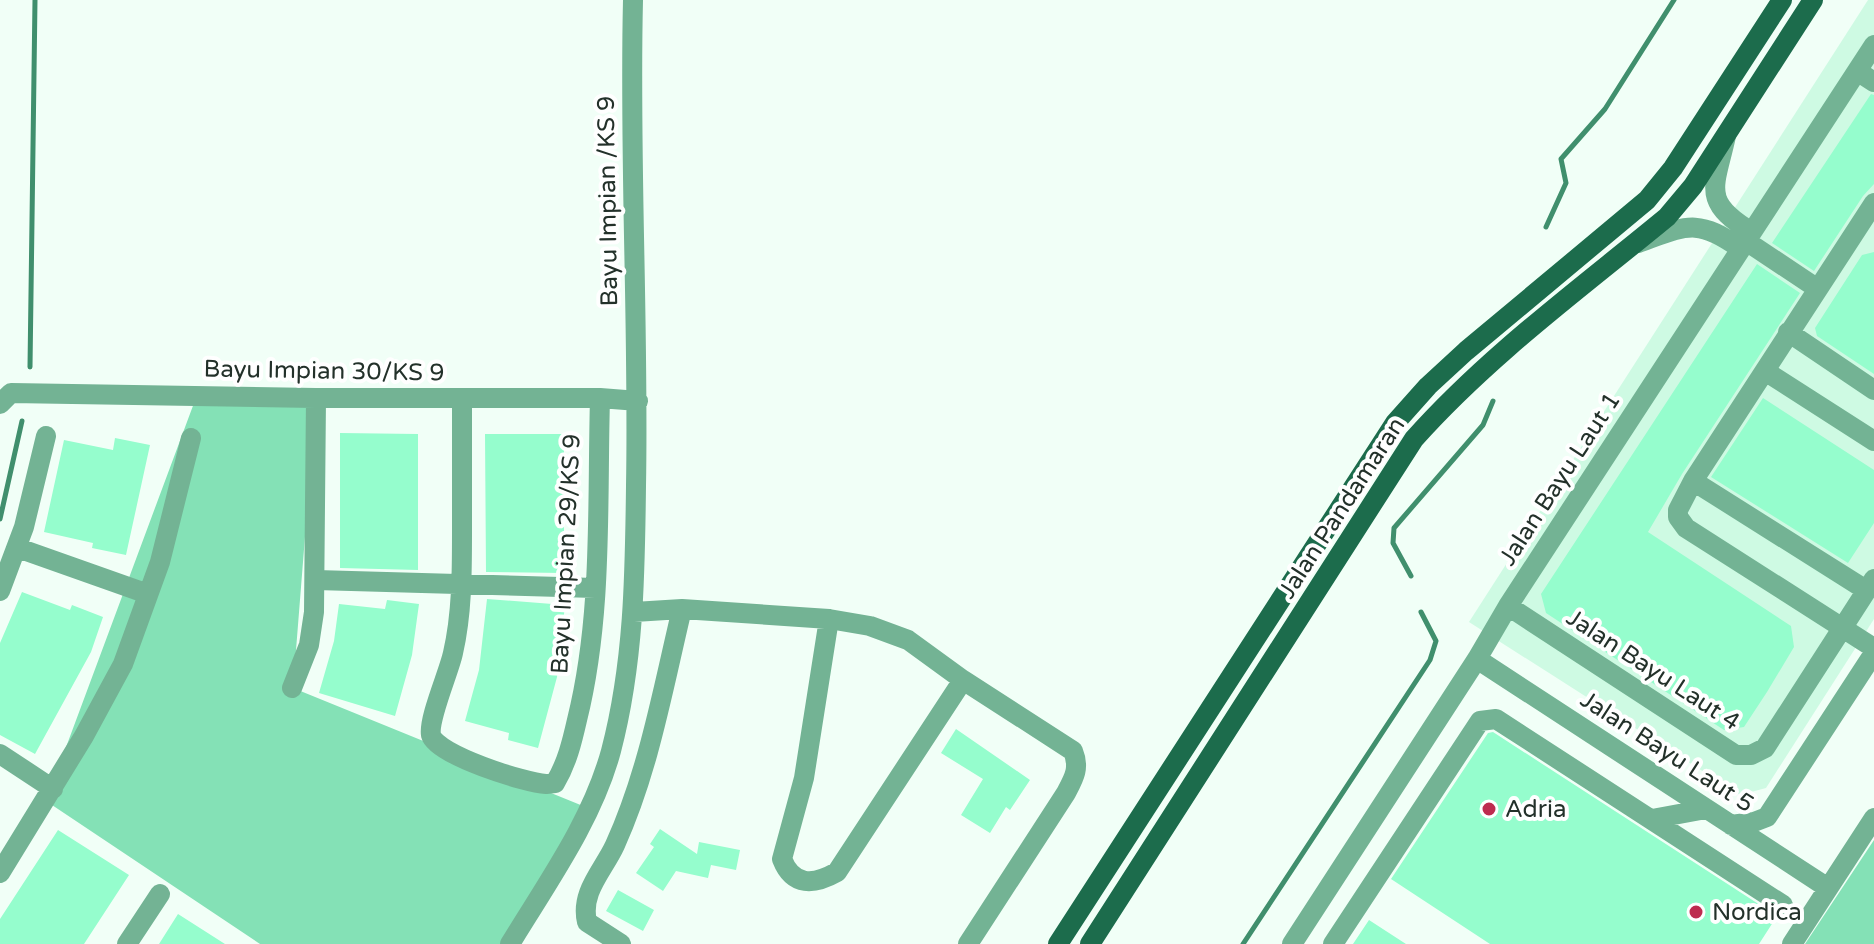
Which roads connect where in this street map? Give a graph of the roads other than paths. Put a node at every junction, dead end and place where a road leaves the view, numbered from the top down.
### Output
1 (633, 0) edge
2 (1782, 0) edge
3 (1813, 0) edge
4 (1874, 45) edge
5 (1866, 77) edge
6 (1726, 136) junction
7 (1872, 212) edge
8 (1746, 241) junction
9 (1634, 244) junction
10 (1818, 289) junction
11 (1788, 332) junction
12 (1765, 371) junction
13 (1874, 390) edge
14 (4, 393) edge
15 (316, 398) junction
16 (462, 398) junction
17 (600, 398) junction
18 (638, 401) junction
19 (46, 436) dead end
20 (191, 438) dead end
21 (1874, 441) edge
22 (1693, 481) junction
23 (18, 548) junction
24 (316, 580) junction
25 (461, 585) junction
26 (1870, 585) edge
27 (595, 588) junction
28 (0, 591) edge
29 (148, 594) junction
30 (1508, 606) junction
31 (682, 609) junction
32 (634, 612) junction
33 (829, 619) junction
34 (1843, 627) junction
35 (1874, 650) edge
36 (1477, 659) junction
37 (963, 680) junction
38 (292, 688) dead end
39 (0, 754) edge
40 (53, 789) junction
41 (1777, 802) junction
42 (1706, 809) junction
43 (1374, 818) junction
44 (1874, 818) edge
45 (1652, 819) junction
46 (1731, 825) junction
47 (1404, 837) junction
48 (1770, 850) junction
49 (0, 873) edge
50 (1828, 888) junction
51 (160, 894) dead end
52 (1783, 905) dead end
53 (1306, 923) junction
54 (1096, 940) edge
55 (1334, 942) edge
56 (127, 944) edge
57 (510, 944) edge
58 (621, 944) edge
59 (968, 944) edge
60 (1058, 944) edge
61 (1292, 944) edge
62 (1792, 944) edge

1 - 18 street, Bayu Impian /KS 9
2 - 60 main road, Jalan Pandamaran
3 - 6 main road, Jalan Pandamaran
4 - 5 street, Jalan Bayu Laut 1
5 - 8 street, Jalan Bayu Laut 1
6 - 8 street
6 - 9 main road, Jalan Pandamaran
7 - 10 street
8 - 9 street
8 - 10 street
8 - 30 street, Jalan Bayu Laut 1
9 - 54 main road, Jalan Pandamaran
10 - 11 street
11 - 12 street
11 - 13 street
12 - 21 street
12 - 22 street
14 - 15 street, Bayu Impian 30/KS 9
15 - 16 street, Bayu Impian 30/KS 9
15 - 24 street
16 - 17 street, Bayu Impian 30/KS 9
16 - 25 street
17 - 18 street, Bayu Impian 30/KS 9
17 - 27 street, Bayu Impian 29/KS 9
18 - 32 street, Bayu Impian /KS 9
19 - 23 street
20 - 29 street
22 - 26 street
22 - 34 street
23 - 28 street
23 - 29 street
24 - 25 street
24 - 38 street
25 - 27 street
25 - 27 street, Bayu Impian 29/KS 9
26 - 34 street, Jalan Bayu Laut 4
29 - 40 street
30 - 34 street, Jalan Bayu Laut 4
30 - 36 street, Jalan Bayu Laut 1
31 - 32 street
31 - 33 street
31 - 58 street
32 - 57 street, Bayu Impian /KS 9
33 - 37 street
33 - 37 street
34 - 35 street
35 - 41 street
36 - 42 street, Jalan Bayu Laut 5
36 - 43 street, Jalan Bayu Laut 1
37 - 59 street
39 - 40 street
40 - 49 street
41 - 46 street
41 - 48 street
42 - 45 street
42 - 46 street, Jalan Bayu Laut 5
43 - 47 street
43 - 53 street, Jalan Bayu Laut 1
44 - 50 street
45 - 47 street
45 - 52 street
46 - 48 street, Jalan Bayu Laut 5
47 - 55 street
48 - 50 street, Jalan Bayu Laut 5
50 - 62 street
51 - 56 street
53 - 55 street
53 - 61 street, Jalan Bayu Laut 1

